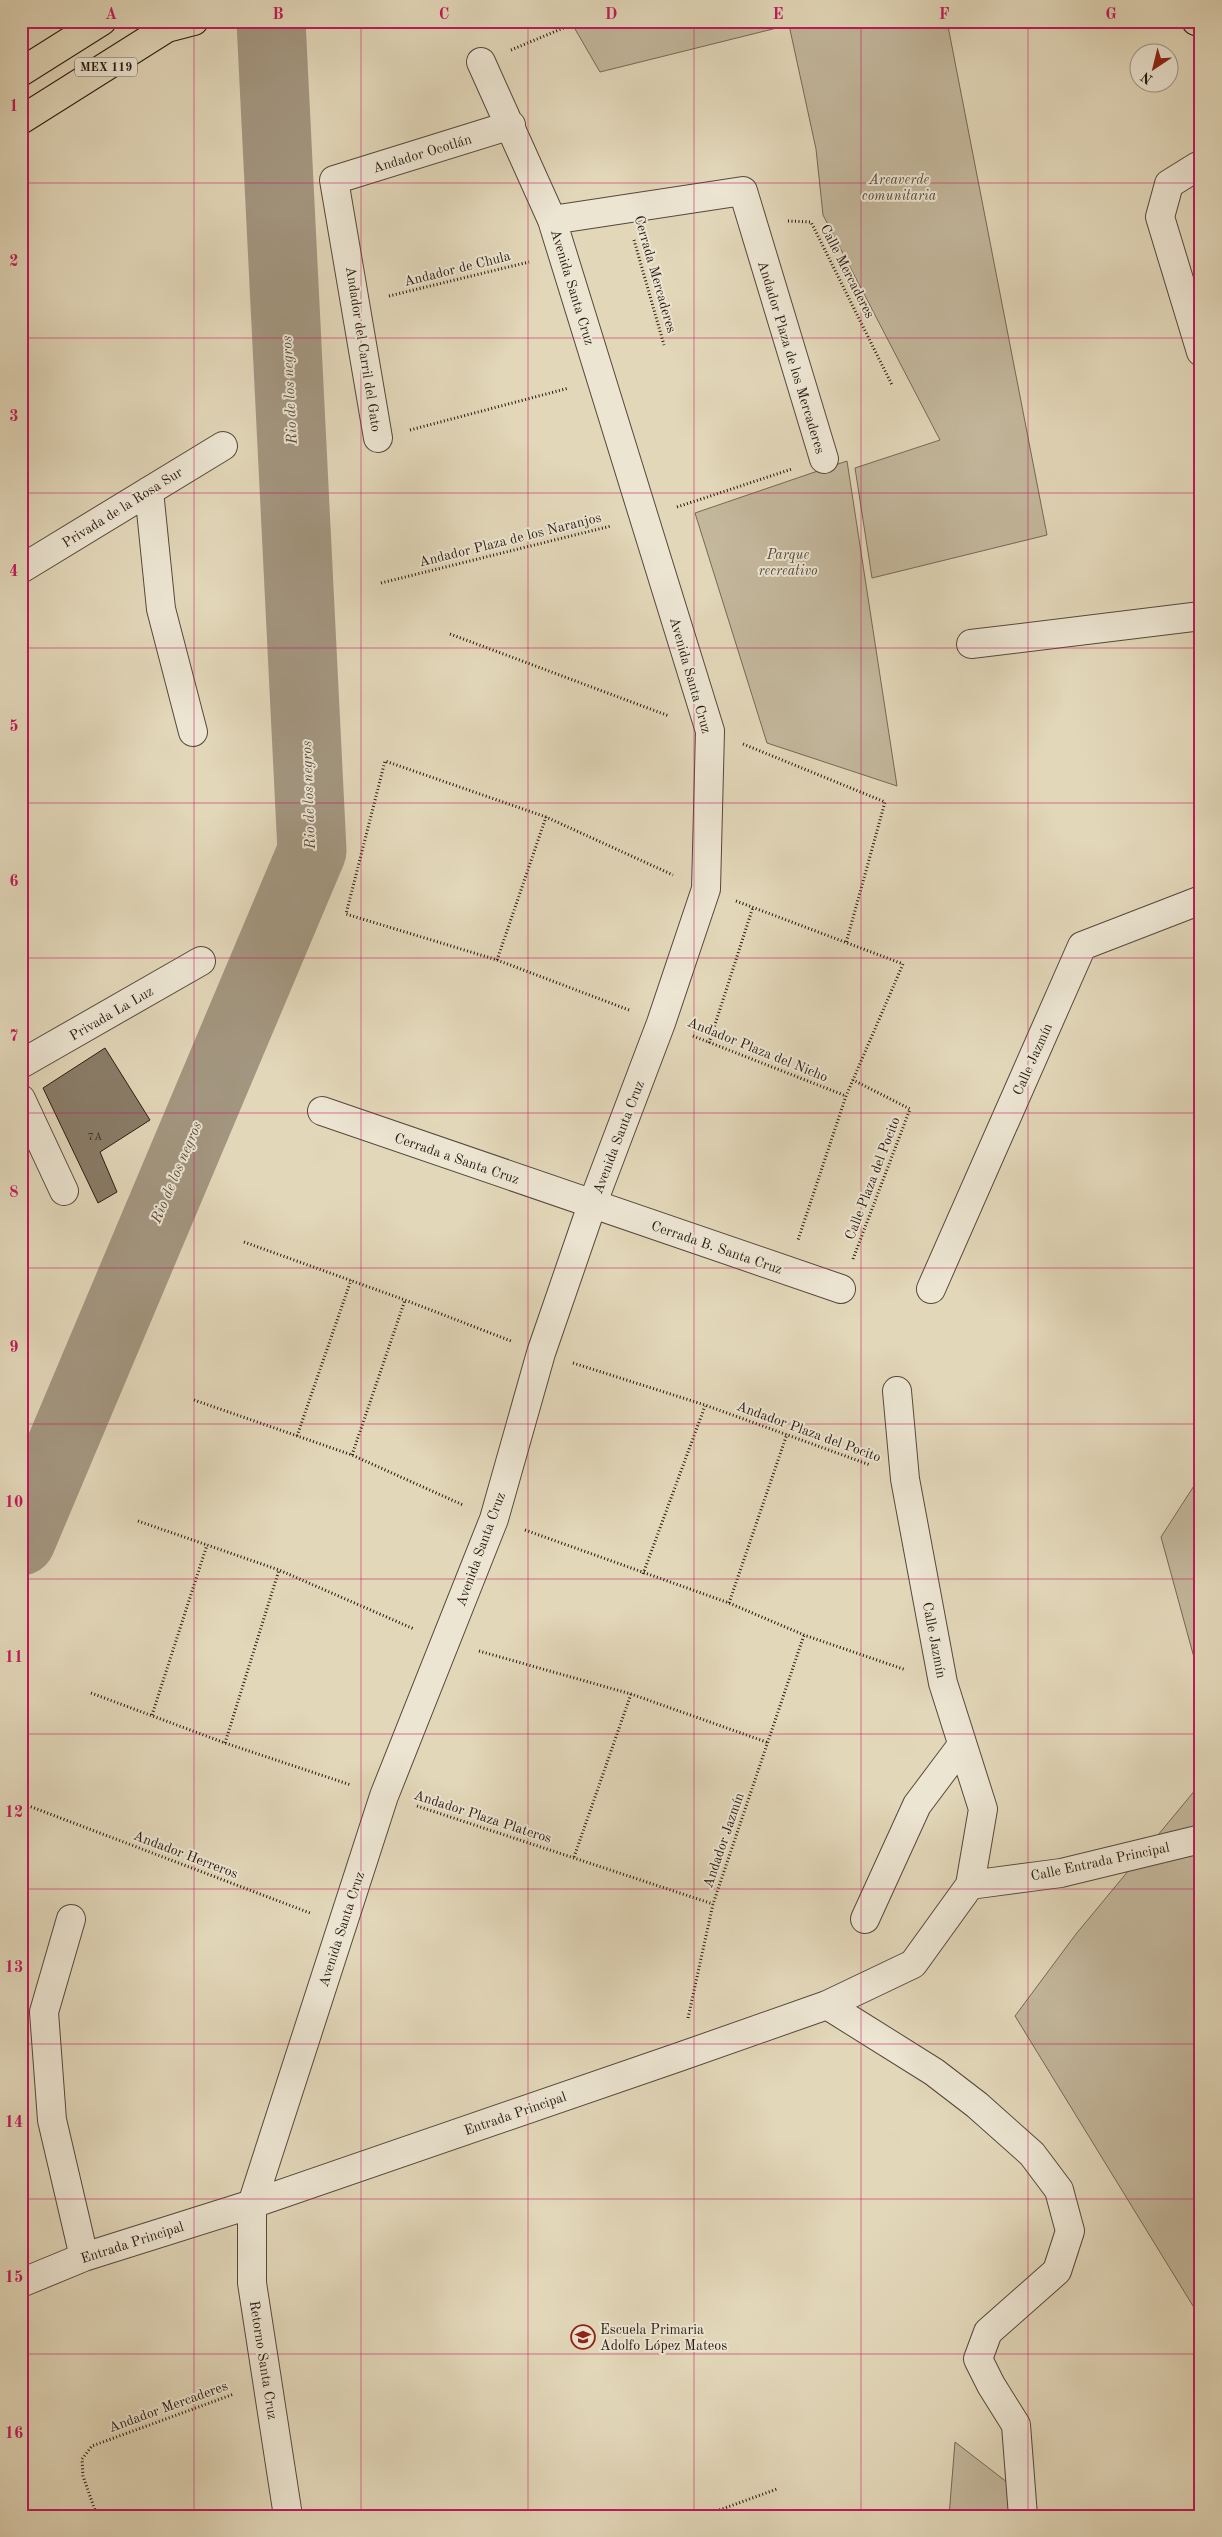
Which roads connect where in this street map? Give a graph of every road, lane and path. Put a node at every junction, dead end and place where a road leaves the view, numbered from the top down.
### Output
1 (102, 21) edge
2 (194, 21) edge
3 (580, 21) edge
4 (1196, 21) edge
5 (1201, 23) edge
6 (166, 25) edge
7 (481, 62) joint
8 (21, 72) edge
9 (21, 120) edge
10 (511, 126) junction
11 (1201, 167) edge
12 (334, 180) joint
13 (625, 209) junction
14 (552, 220) junction
15 (750, 221) junction
16 (562, 253) junction
17 (357, 304) junction
18 (664, 345) dead end
19 (1201, 352) edge
20 (601, 380) junction
21 (892, 385) dead end
22 (378, 438) joint
23 (223, 446) dead end
24 (824, 459) joint
25 (149, 491) junction
26 (644, 518) junction
27 (21, 569) edge
28 (381, 583) dead end
29 (1201, 616) edge
30 (450, 634) dead end
31 (971, 644) dead end
32 (710, 730) junction
33 (193, 732) dead end
34 (546, 817) junction
35 (706, 890) junction
36 (1201, 900) edge
37 (753, 907) junction
38 (846, 943) junction
39 (497, 960) junction
40 (201, 961) dead end
41 (661, 1023) junction
42 (709, 1042) junction
43 (21, 1064) edge
44 (853, 1080) junction
45 (846, 1096) junction
46 (21, 1100) edge
47 (322, 1111) dead end
48 (64, 1191) dead end
49 (592, 1205) junction
50 (244, 1242) dead end
51 (787, 1271) junction
52 (351, 1280) junction
53 (841, 1289) joint
54 (931, 1289) dead end
55 (405, 1300) junction
56 (540, 1353) junction
57 (897, 1391) dead end
58 (194, 1400) dead end
59 (705, 1405) junction
60 (787, 1434) junction
61 (297, 1436) junction
62 (352, 1455) junction
63 (905, 1479) junction
64 (494, 1519) junction
65 (138, 1521) dead end
66 (206, 1545) junction
67 (278, 1570) junction
68 (643, 1574) junction
69 (729, 1603) junction
70 (804, 1635) junction
71 (445, 1642) junction
72 (943, 1683) junction
73 (92, 1693) dead end
74 (630, 1694) junction
75 (152, 1715) junction
76 (225, 1742) junction
77 (769, 1743) junction
78 (962, 1745) junction
79 (384, 1796) junction
80 (21, 1803) edge
81 (1201, 1840) edge
82 (574, 1857) junction
83 (970, 1885) junction
84 (713, 1904) junction
85 (71, 1919) dead end
86 (865, 1919) dead end
87 (342, 1926) junction
88 (827, 2005) junction
89 (679, 2057) junction
90 (252, 2204) junction
91 (84, 2257) junction
92 (21, 2283) edge
93 (268, 2382) junction
94 (777, 2488) dead end
95 (97, 2516) edge
96 (288, 2516) edge
97 (703, 2516) edge
98 (1023, 2516) edge

1 - 8 main road, MEX 119
2 - 6 main road, MEX 119
3 - 7 path
4 - 5 main road
6 - 9 main road, MEX 119
7 - 10 street, Avenida Santa Cruz
10 - 12 street, Andador Ocotlán
10 - 14 street, Avenida Santa Cruz
11 - 19 street
12 - 17 street, Andador del Carril del Gato
13 - 14 street
13 - 15 street, Andador Plaza de los Mercaderes
13 - 18 path, Cerrada Mercaderes
14 - 16 street, Avenida Santa Cruz
15 - 21 path, Calle Mercaderes
15 - 24 street, Andador Plaza de los Mercaderes
16 - 17 path, Andador de Chula
16 - 20 street, Avenida Santa Cruz
17 - 22 street, Andador del Carril del Gato
20 - 22 path, Andador del Carril del Gato
20 - 26 street, Avenida Santa Cruz
23 - 25 street, Privada de la Rosa Sur
24 - 26 path, Andador Plaza de los Mercaderes
25 - 27 street, Privada de la Rosa Sur
25 - 33 street
26 - 28 path, Andador Plaza de los Naranjos
26 - 32 street, Avenida Santa Cruz
29 - 31 street
30 - 32 path
32 - 35 street, Avenida Santa Cruz
32 - 38 path
34 - 35 path
34 - 39 path
34 - 39 path, Andador Plaza del Nicho
35 - 37 path
35 - 41 street, Avenida Santa Cruz
36 - 54 street, Calle Jazmín
37 - 38 path
37 - 42 path
38 - 44 path
39 - 41 path, Andador Plaza del Nicho
40 - 43 street, Privada La Luz
41 - 42 path, Andador Plaza del Nicho
41 - 49 street, Avenida Santa Cruz
42 - 45 path, Andador Plaza del Nicho
44 - 45 path
44 - 53 path, Calle Plaza del Pocito
45 - 51 path
46 - 48 street
47 - 49 street, Cerrada a Santa Cruz
49 - 51 street, Cerrada B. Santa Cruz
49 - 56 street, Avenida Santa Cruz
50 - 52 path, Andador Plaza del Pocito
51 - 53 street, Cerrada B. Santa Cruz
52 - 55 path, Andador Plaza del Pocito
52 - 61 path
55 - 56 path, Andador Plaza del Pocito
55 - 62 path
56 - 59 path, Andador Plaza del Pocito
56 - 64 street, Avenida Santa Cruz
57 - 63 street, Calle Jazmín
58 - 61 path
59 - 60 path, Andador Plaza del Pocito
59 - 68 path
60 - 63 path, Andador Plaza del Pocito
60 - 69 path
61 - 62 path
62 - 64 path
63 - 72 street, Calle Jazmín
64 - 68 path
64 - 71 street, Avenida Santa Cruz
65 - 66 path
66 - 67 path
66 - 75 path
67 - 71 path
67 - 76 path
68 - 69 path
69 - 70 path
70 - 72 path
70 - 77 path, Andador Jazmín
71 - 74 path
71 - 79 street, Avenida Santa Cruz
72 - 78 street, Calle Jazmín
73 - 75 path, Andador Plaza Plateros
74 - 77 path
74 - 82 path
75 - 76 path, Andador Plaza Plateros
76 - 79 path, Andador Plaza Plateros
77 - 84 path, Andador Jazmín
78 - 83 street, Calle Jazmín
78 - 86 street
79 - 82 path, Andador Plaza Plateros
79 - 87 street, Avenida Santa Cruz
80 - 87 path, Andador Herreros
81 - 83 street, Calle Entrada Principal
82 - 84 path, Andador Plaza Plateros
83 - 88 street, Entrada Principal
84 - 89 path, Andador Jazmín
85 - 91 street
87 - 90 street, Avenida Santa Cruz
88 - 89 street, Entrada Principal
88 - 98 street
89 - 90 street, Entrada Principal
90 - 91 street, Entrada Principal
90 - 93 street, Retorno Santa Cruz
91 - 92 street, Entrada Principal
93 - 95 path, Andador Mercaderes
93 - 96 street, Retorno Santa Cruz
94 - 97 path

